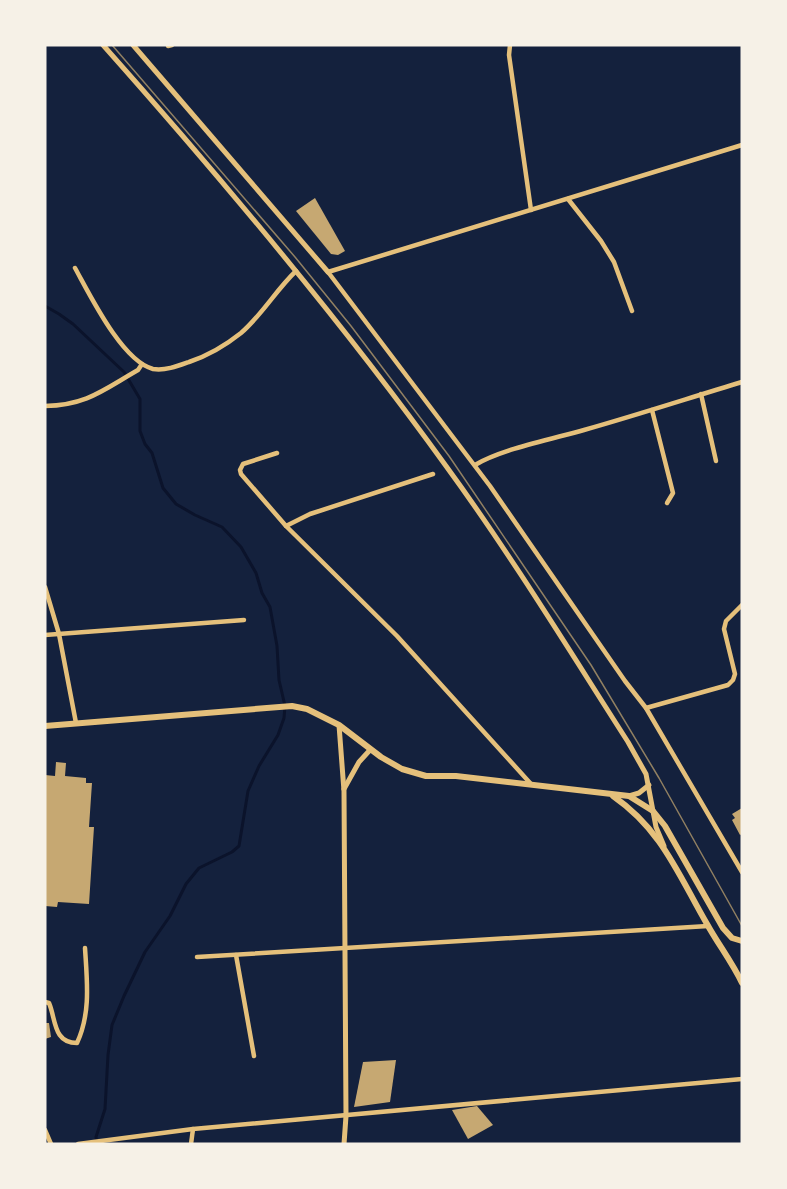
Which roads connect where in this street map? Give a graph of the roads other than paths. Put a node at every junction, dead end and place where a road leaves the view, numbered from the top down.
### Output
1 (103, 45) edge
2 (133, 45) edge
3 (510, 45) edge
4 (742, 145) edge
5 (568, 199) junction
6 (531, 210) junction
7 (75, 268) dead end
8 (296, 271) junction
9 (328, 272) junction
10 (632, 310) dead end
11 (142, 364) junction
12 (742, 382) edge
13 (701, 394) junction
14 (45, 406) edge
15 (652, 410) junction
16 (277, 453) dead end
17 (716, 462) dead end
18 (474, 465) junction
19 (433, 474) dead end
20 (667, 503) dead end
21 (286, 526) junction
22 (45, 587) edge
23 (742, 605) edge
24 (244, 620) dead end
25 (59, 634) junction
26 (45, 635) edge
27 (646, 708) junction
28 (76, 723) junction
29 (339, 724) junction
30 (45, 726) edge
31 (370, 750) junction
32 (649, 785) junction
33 (532, 786) junction
34 (344, 791) junction
35 (612, 796) junction
36 (629, 796) junction
37 (653, 811) junction
38 (667, 851) junction
39 (742, 872) edge
40 (708, 926) junction
41 (742, 941) edge
42 (85, 948) dead end
43 (345, 950) junction
44 (236, 955) junction
45 (197, 957) dead end
46 (742, 983) edge
47 (45, 1002) edge
48 (254, 1056) dead end
49 (742, 1080) edge
50 (346, 1116) junction
51 (45, 1130) edge
52 (193, 1130) junction
53 (91, 1143) edge
54 (51, 1144) edge
55 (78, 1144) edge
56 (191, 1144) edge
57 (344, 1144) edge

1 - 8 street
2 - 9 street
3 - 6 street
4 - 5 street
5 - 6 street
5 - 10 street
6 - 9 street
7 - 11 street
8 - 11 street
8 - 32 street
9 - 18 street
11 - 14 street
12 - 13 street
13 - 15 street
13 - 17 street
15 - 18 street
15 - 20 street
16 - 21 street
18 - 27 street
19 - 21 street
21 - 33 street
22 - 25 street
23 - 27 street
24 - 25 street
25 - 26 street
25 - 28 street
27 - 39 street
28 - 29 main road
28 - 30 main road
29 - 31 main road
29 - 34 street
31 - 33 main road
31 - 34 street
32 - 36 street
32 - 37 street
33 - 35 main road
34 - 43 street
35 - 36 main road
35 - 38 main road
36 - 37 main road
37 - 38 street
37 - 41 main road
38 - 40 main road
40 - 43 street
40 - 46 main road
42 - 47 street
43 - 44 street
43 - 50 street
44 - 45 street
44 - 48 street
49 - 50 street
50 - 52 street
50 - 57 street
51 - 54 street
52 - 53 street
52 - 56 street
53 - 55 street

